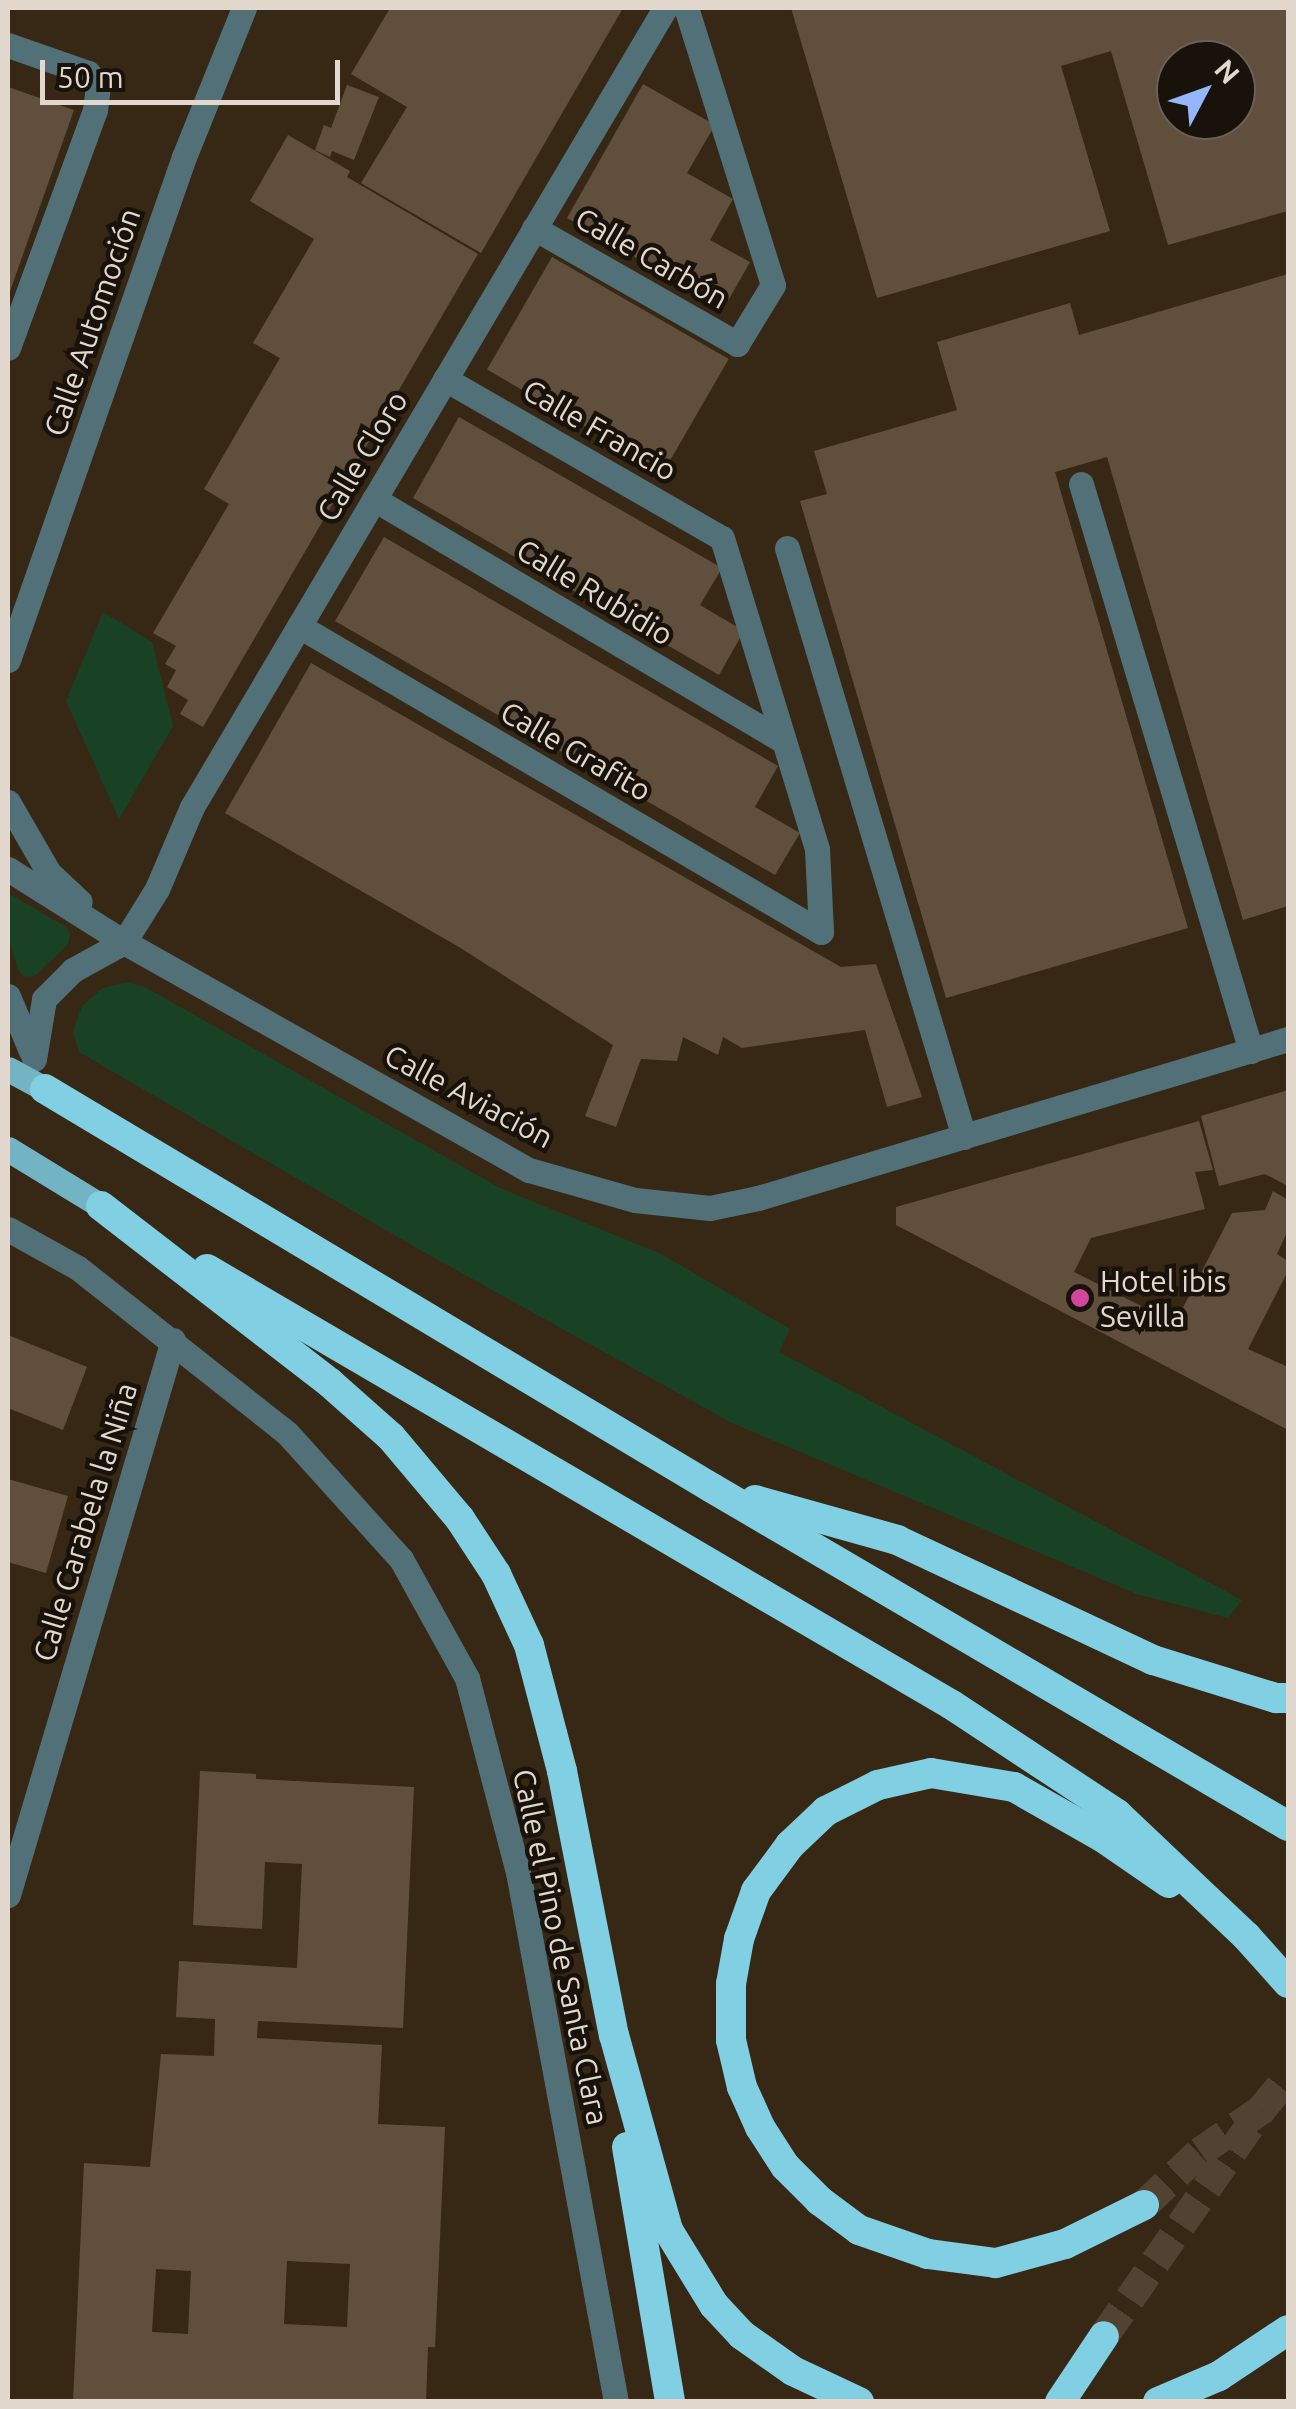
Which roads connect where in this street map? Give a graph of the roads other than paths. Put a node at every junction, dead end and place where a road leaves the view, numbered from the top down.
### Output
1 (244, 8) edge
2 (665, 8) edge
3 (686, 8) edge
4 (8, 45) edge
5 (534, 228) junction
6 (8, 348) edge
7 (445, 379) junction
8 (1081, 484) dead end
9 (374, 499) junction
10 (788, 548) dead end
11 (299, 626) junction
12 (8, 660) edge
13 (784, 741) junction
14 (8, 802) edge
15 (8, 869) edge
16 (124, 942) junction
17 (8, 996) edge
18 (1288, 1039) edge
19 (1251, 1050) junction
20 (34, 1059) junction
21 (8, 1069) edge
22 (45, 1088) junction
23 (964, 1137) junction
24 (8, 1149) edge
25 (101, 1206) junction
26 (8, 1229) edge
27 (173, 1340) junction
28 (712, 1488) junction
29 (1288, 1698) edge
30 (1288, 1826) edge
31 (8, 1895) edge
32 (1246, 1936) junction
33 (1288, 1983) edge
34 (614, 2035) junction
35 (1144, 2205) tunnel mouth
36 (1288, 2330) edge
37 (1104, 2336) tunnel mouth
38 (616, 2402) edge
39 (670, 2402) edge
40 (860, 2402) edge
41 (1060, 2402) edge
42 (1158, 2402) edge

1 - 12 street, Calle Automoción
2 - 5 street, Calle Cloro
3 - 5 street, Calle Carbón
4 - 6 street
5 - 7 street, Calle Cloro
7 - 9 street, Calle Cloro
7 - 13 street, Calle Francio
8 - 19 street
9 - 11 street, Calle Cloro
9 - 13 street, Calle Rubidio
10 - 23 street
11 - 13 street, Calle Grafito
11 - 16 street, Calle Cloro
14 - 16 street
15 - 16 street, Calle Aviación
16 - 20 street
16 - 23 street, Calle Aviación
17 - 20 street
18 - 19 street, Calle Aviación
19 - 23 street, Calle Aviación
20 - 22 street
21 - 22 main road
22 - 28 highway
24 - 25 main road
25 - 32 highway
25 - 34 highway
26 - 27 street, Calle el Pino de Santa Clara
27 - 31 street, Calle Carabela la Niña
27 - 38 street, Calle el Pino de Santa Clara
28 - 29 highway
28 - 30 highway
32 - 33 highway
32 - 35 highway
34 - 39 highway
34 - 40 highway
36 - 42 highway
37 - 41 highway

